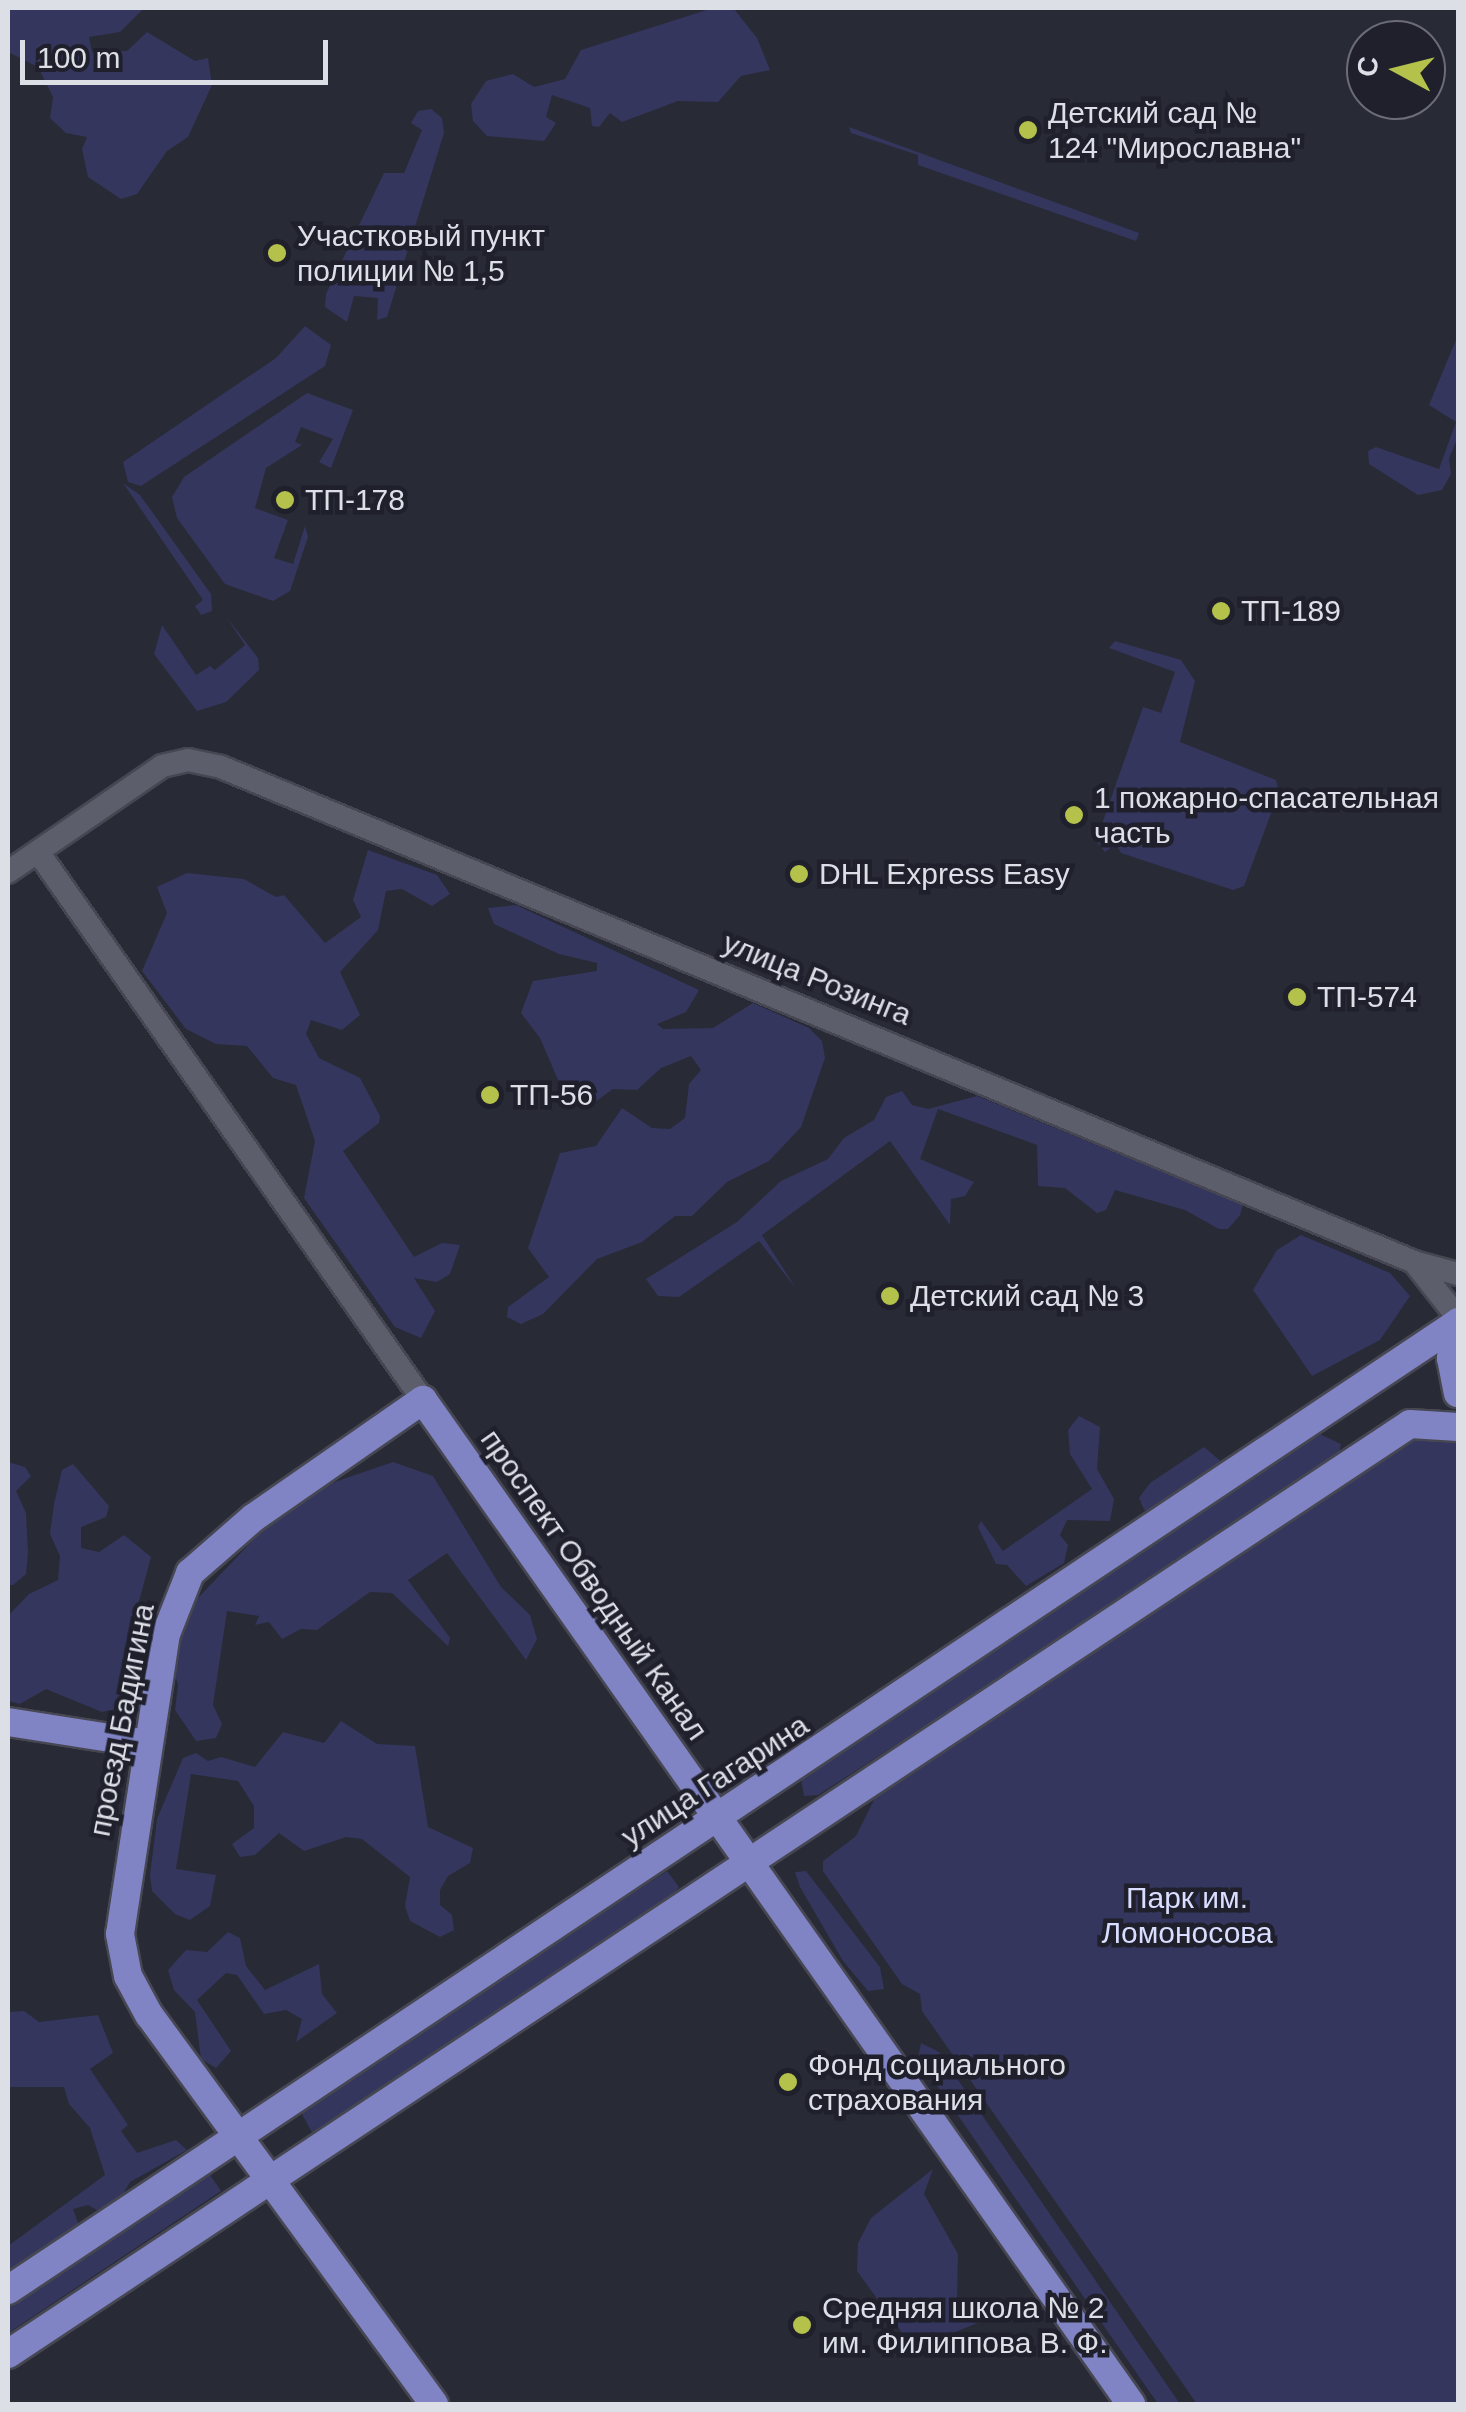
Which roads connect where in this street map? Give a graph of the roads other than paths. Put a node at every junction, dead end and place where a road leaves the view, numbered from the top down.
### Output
1 (38, 852) junction
2 (8, 872) edge
3 (1414, 1262) junction
4 (1458, 1274) edge
5 (1458, 1321) edge
6 (1458, 1392) edge
7 (423, 1400) junction
8 (1458, 1427) edge
9 (8, 1722) edge
10 (148, 1744) junction
11 (719, 1819) junction
12 (746, 1862) junction
13 (239, 2137) junction
14 (272, 2180) junction
15 (8, 2290) edge
16 (8, 2354) edge
17 (434, 2404) edge
18 (1130, 2404) edge

1 - 2 street
1 - 3 street, улица Розинга
1 - 7 street, проспект Обводный Канал
3 - 4 street, улица Розинга
3 - 5 street
5 - 6 main road
5 - 11 main road, улица Гагарина
7 - 10 main road, проезд Бадигина
7 - 11 main road, проспект Обводный Канал
8 - 12 main road
9 - 10 main road
10 - 13 main road, проезд Бадигина
11 - 12 main road, проспект Обводный Канал
11 - 13 main road, улица Гагарина
12 - 14 main road
12 - 18 main road, проспект Обводный Канал
13 - 14 main road, проезд Бадигина
13 - 15 main road, улица Гагарина
14 - 16 main road
14 - 17 main road, проезд Бадигина

